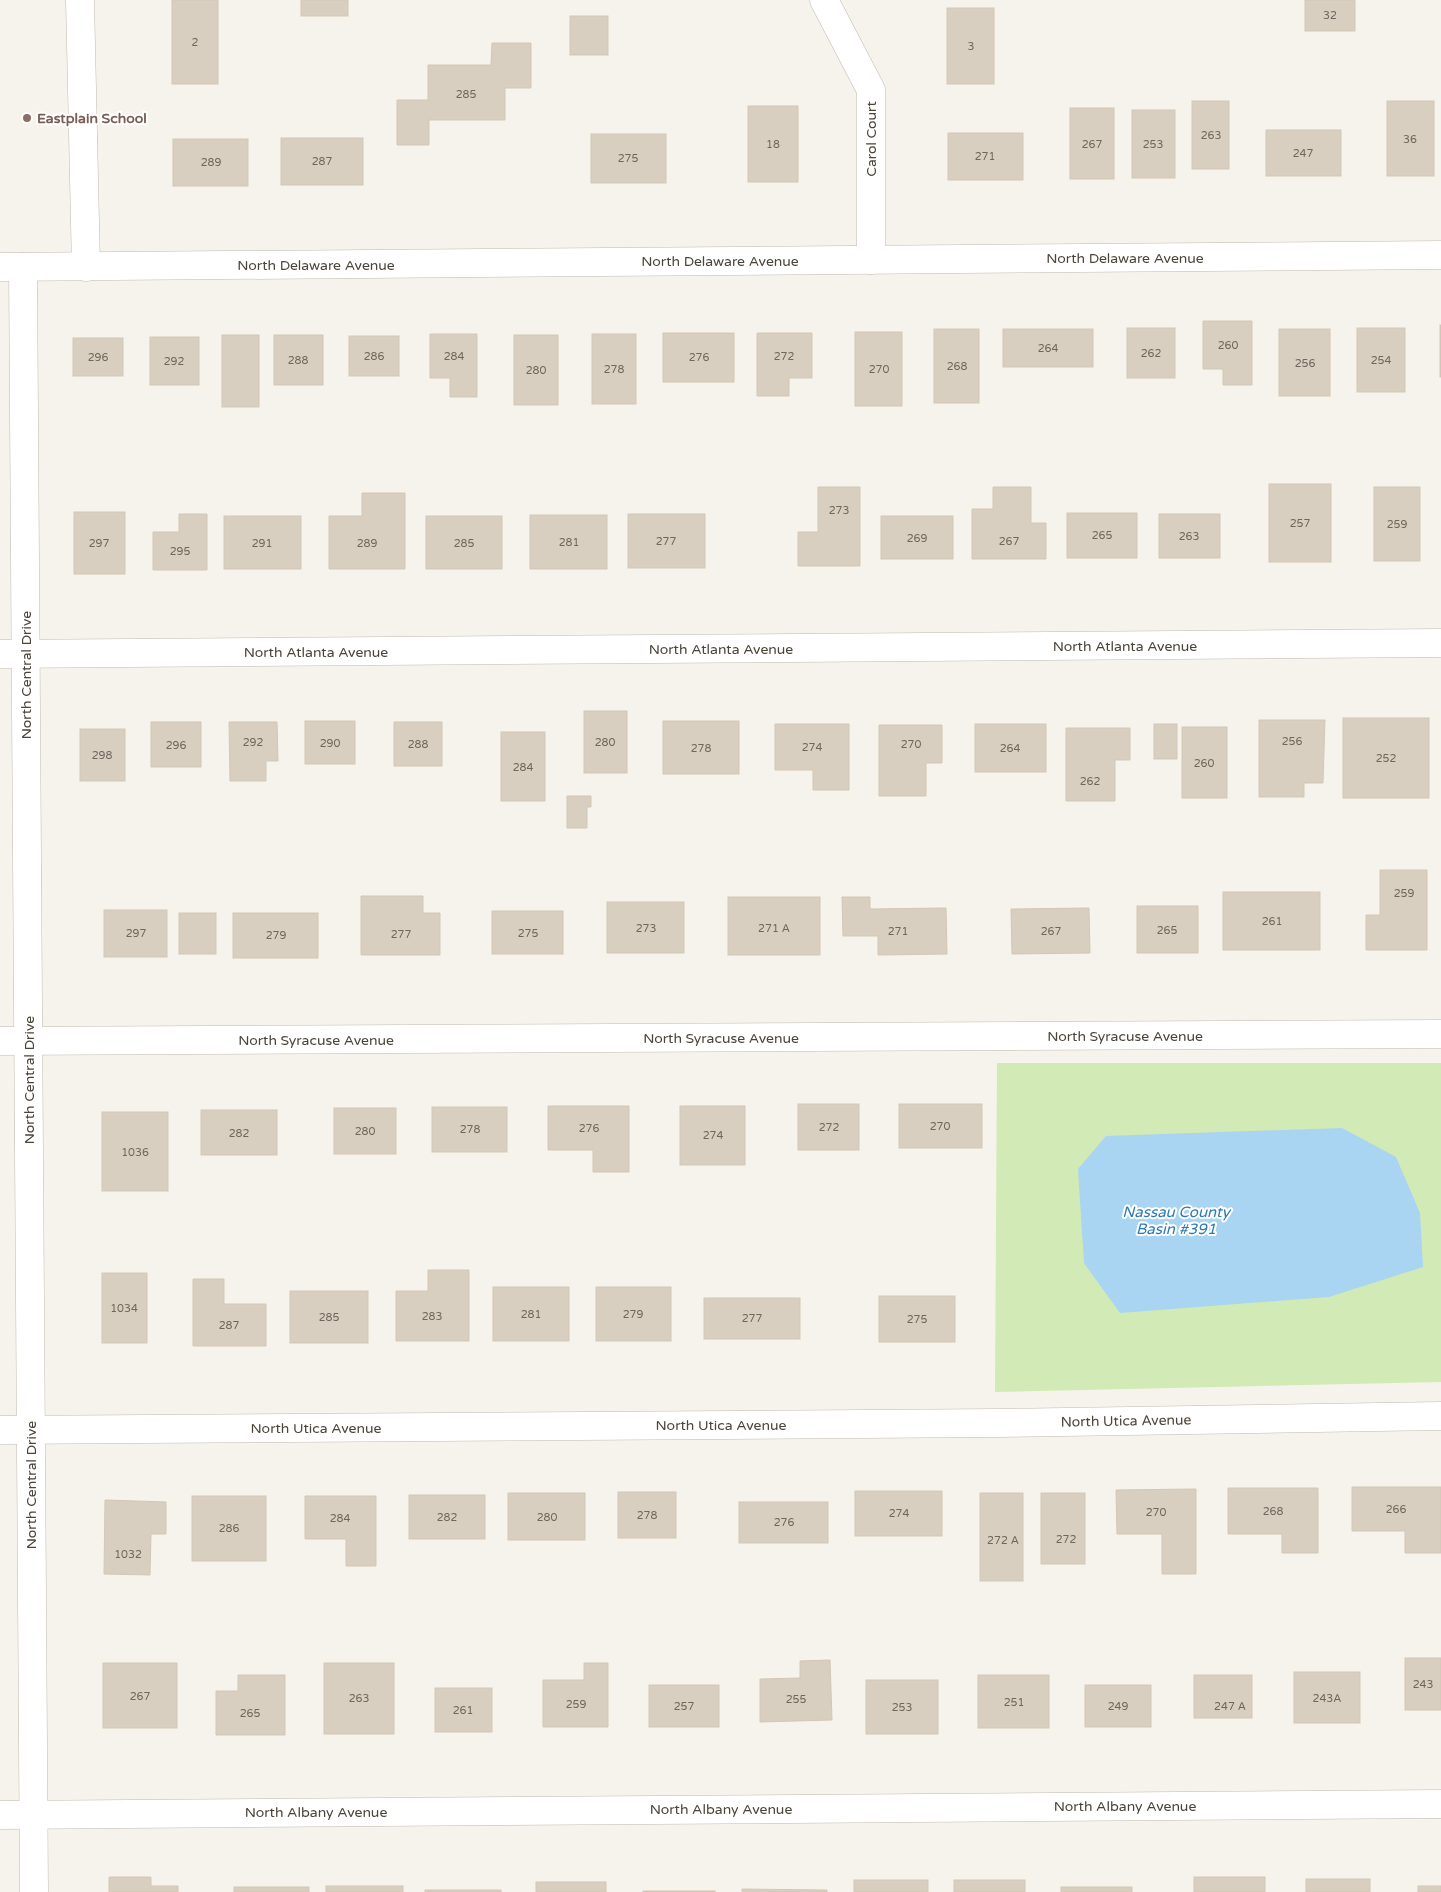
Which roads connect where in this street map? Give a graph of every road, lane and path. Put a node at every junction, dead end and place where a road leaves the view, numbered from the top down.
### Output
1 (80, 0) edge
2 (824, 0) edge
3 (1441, 255) edge
4 (871, 260) junction
5 (12, 267) edge
6 (86, 267) junction
7 (1441, 643) edge
8 (13, 654) edge
9 (1441, 1034) edge
10 (28, 1041) junction
11 (0, 1042) edge
12 (1441, 1416) edge
13 (31, 1429) junction
14 (0, 1430) edge
15 (1441, 1804) edge
16 (0, 1815) edge
17 (34, 1815) junction
18 (34, 1892) edge

1 - 6 street
2 - 4 street, Carol Court
3 - 4 street, North Delaware Avenue
4 - 6 street, North Delaware Avenue
5 - 6 street, North Delaware Avenue
5 - 8 street, North Central Drive
7 - 8 street, North Atlanta Avenue
8 - 10 street, North Central Drive
9 - 10 street, North Syracuse Avenue
10 - 11 street, North Syracuse Avenue
10 - 13 street, North Central Drive
12 - 13 street, North Utica Avenue
13 - 14 street, North Utica Avenue
13 - 17 street, North Central Drive
15 - 17 street, North Albany Avenue
16 - 17 street, North Albany Avenue
17 - 18 street, North Central Drive

